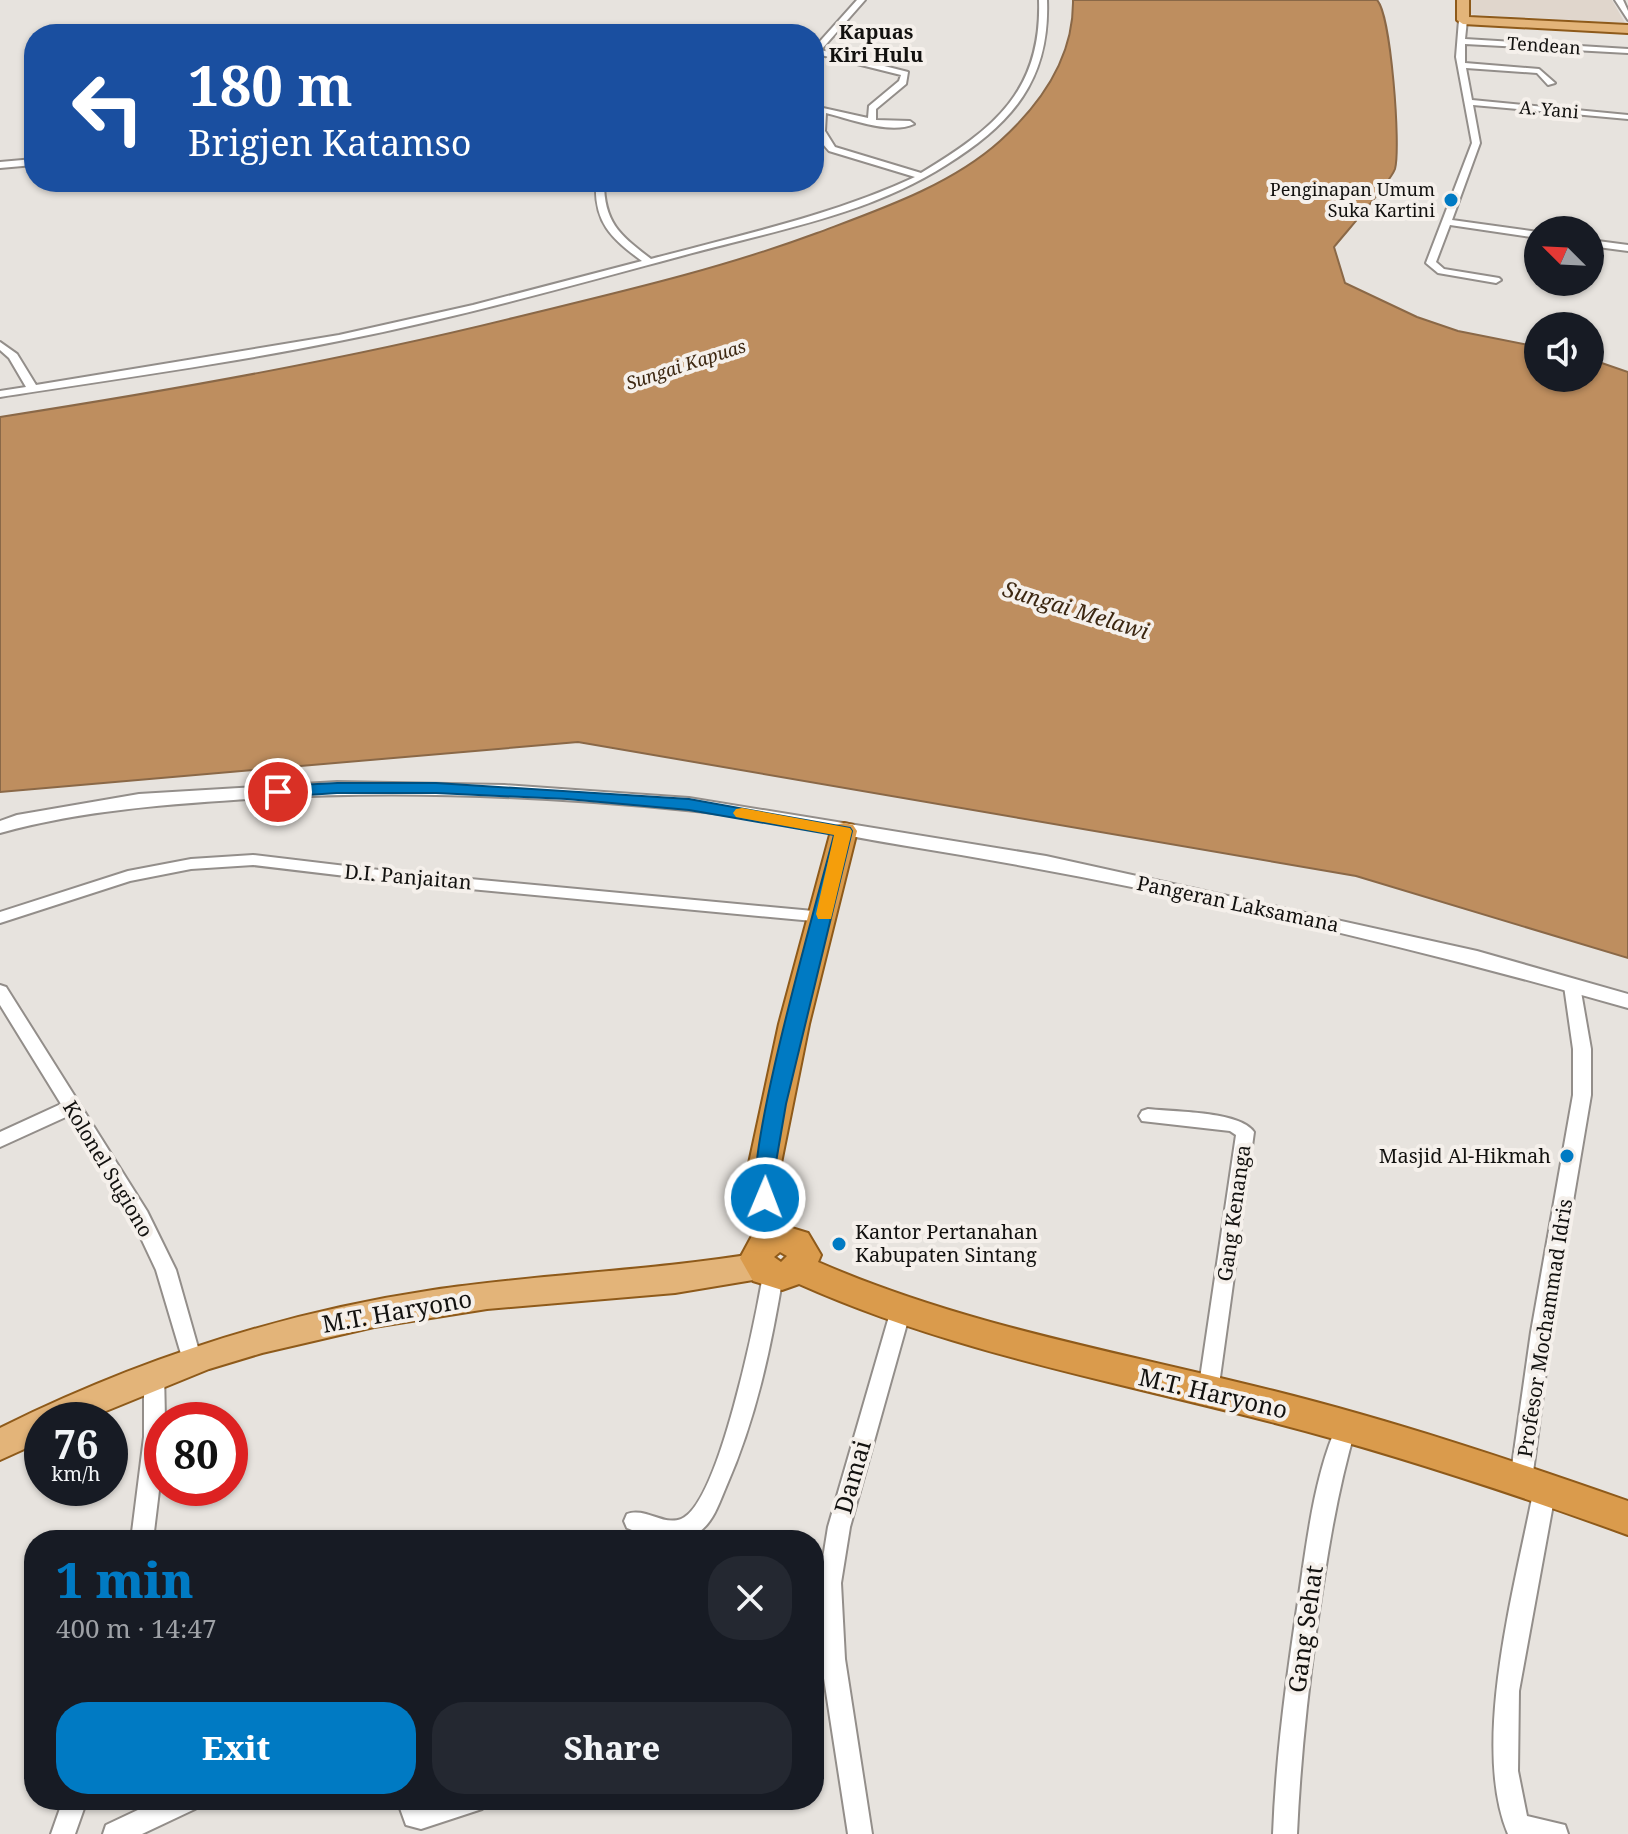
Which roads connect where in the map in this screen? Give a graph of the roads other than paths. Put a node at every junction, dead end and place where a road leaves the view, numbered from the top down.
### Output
1 (861, 0) edge
2 (1043, 0) edge
3 (1463, 0) edge
4 (1619, 0) edge
5 (1463, 17) junction
6 (1628, 18) edge
7 (1628, 28) edge
8 (1460, 41) junction
9 (824, 42) edge
10 (1628, 51) edge
11 (824, 54) edge
12 (1461, 65) junction
13 (1551, 83) dead end
14 (1469, 102) junction
15 (824, 110) edge
16 (1628, 117) edge
17 (872, 121) junction
18 (910, 124) dead end
19 (824, 137) edge
20 (24, 163) edge
21 (0, 165) edge
22 (922, 176) junction
23 (600, 192) edge
24 (1448, 222) junction
25 (1524, 233) edge
26 (1604, 245) edge
27 (1628, 248) edge
28 (649, 262) junction
29 (1496, 280) dead end
30 (0, 345) edge
31 (32, 388) junction
32 (0, 394) edge
33 (0, 827) edge
34 (844, 831) junction
35 (824, 917) junction
36 (0, 918) edge
37 (1572, 986) junction
38 (0, 991) edge
39 (1628, 1001) edge
40 (71, 1107) junction
41 (1148, 1116) dead end
42 (0, 1140) edge
43 (775, 1262) junction
44 (900, 1313) junction
45 (191, 1358) junction
46 (154, 1372) junction
47 (1208, 1392) junction
48 (89, 1402) edge
49 (1346, 1427) junction
50 (24, 1433) edge
51 (0, 1445) edge
52 (1533, 1484) junction
53 (1628, 1518) edge
54 (635, 1521) dead end
55 (143, 1530) edge
56 (71, 1810) edge
57 (165, 1810) edge
58 (413, 1810) edge
59 (442, 1810) edge
60 (63, 1834) edge
61 (115, 1834) edge
62 (860, 1834) edge
63 (1285, 1834) edge
64 (1556, 1834) edge

1 - 9 street
2 - 22 street
3 - 5 main road
4 - 6 street
5 - 7 main road
5 - 8 street
8 - 10 street, Tendean
8 - 12 street
11 - 17 street
12 - 13 street
12 - 14 street
14 - 16 street, A. Yani
14 - 24 street
15 - 17 street
17 - 18 street
19 - 22 street
20 - 21 street
22 - 28 street
23 - 28 street
24 - 25 street
24 - 29 street
26 - 27 street
28 - 31 street
30 - 31 street
31 - 32 street
33 - 34 street, Pangeran Laksamana
34 - 35 highway
34 - 37 street, Pangeran Laksamana
35 - 36 street, D.I. Panjaitan
35 - 43 highway
37 - 39 street, Pangeran Laksamana
37 - 52 street, Profesor Mochammad Idris
38 - 40 street, Kolonel Sugiono
40 - 42 street
40 - 45 street, Kolonel Sugiono
41 - 47 street, Gang Kenanga
43 - 44 highway, M.T. Haryono
43 - 45 main road, M.T. Haryono
43 - 54 street
44 - 47 highway, M.T. Haryono
44 - 62 street, Damai
45 - 46 main road, M.T. Haryono
46 - 48 main road, M.T. Haryono
46 - 55 street
47 - 49 highway, M.T. Haryono
49 - 52 highway, M.T. Haryono
49 - 63 street, Gang Sehat
50 - 51 main road
52 - 53 highway, M.T. Haryono
52 - 64 street, Profesor Mochammad Idris
56 - 60 street
57 - 61 street
58 - 59 street

